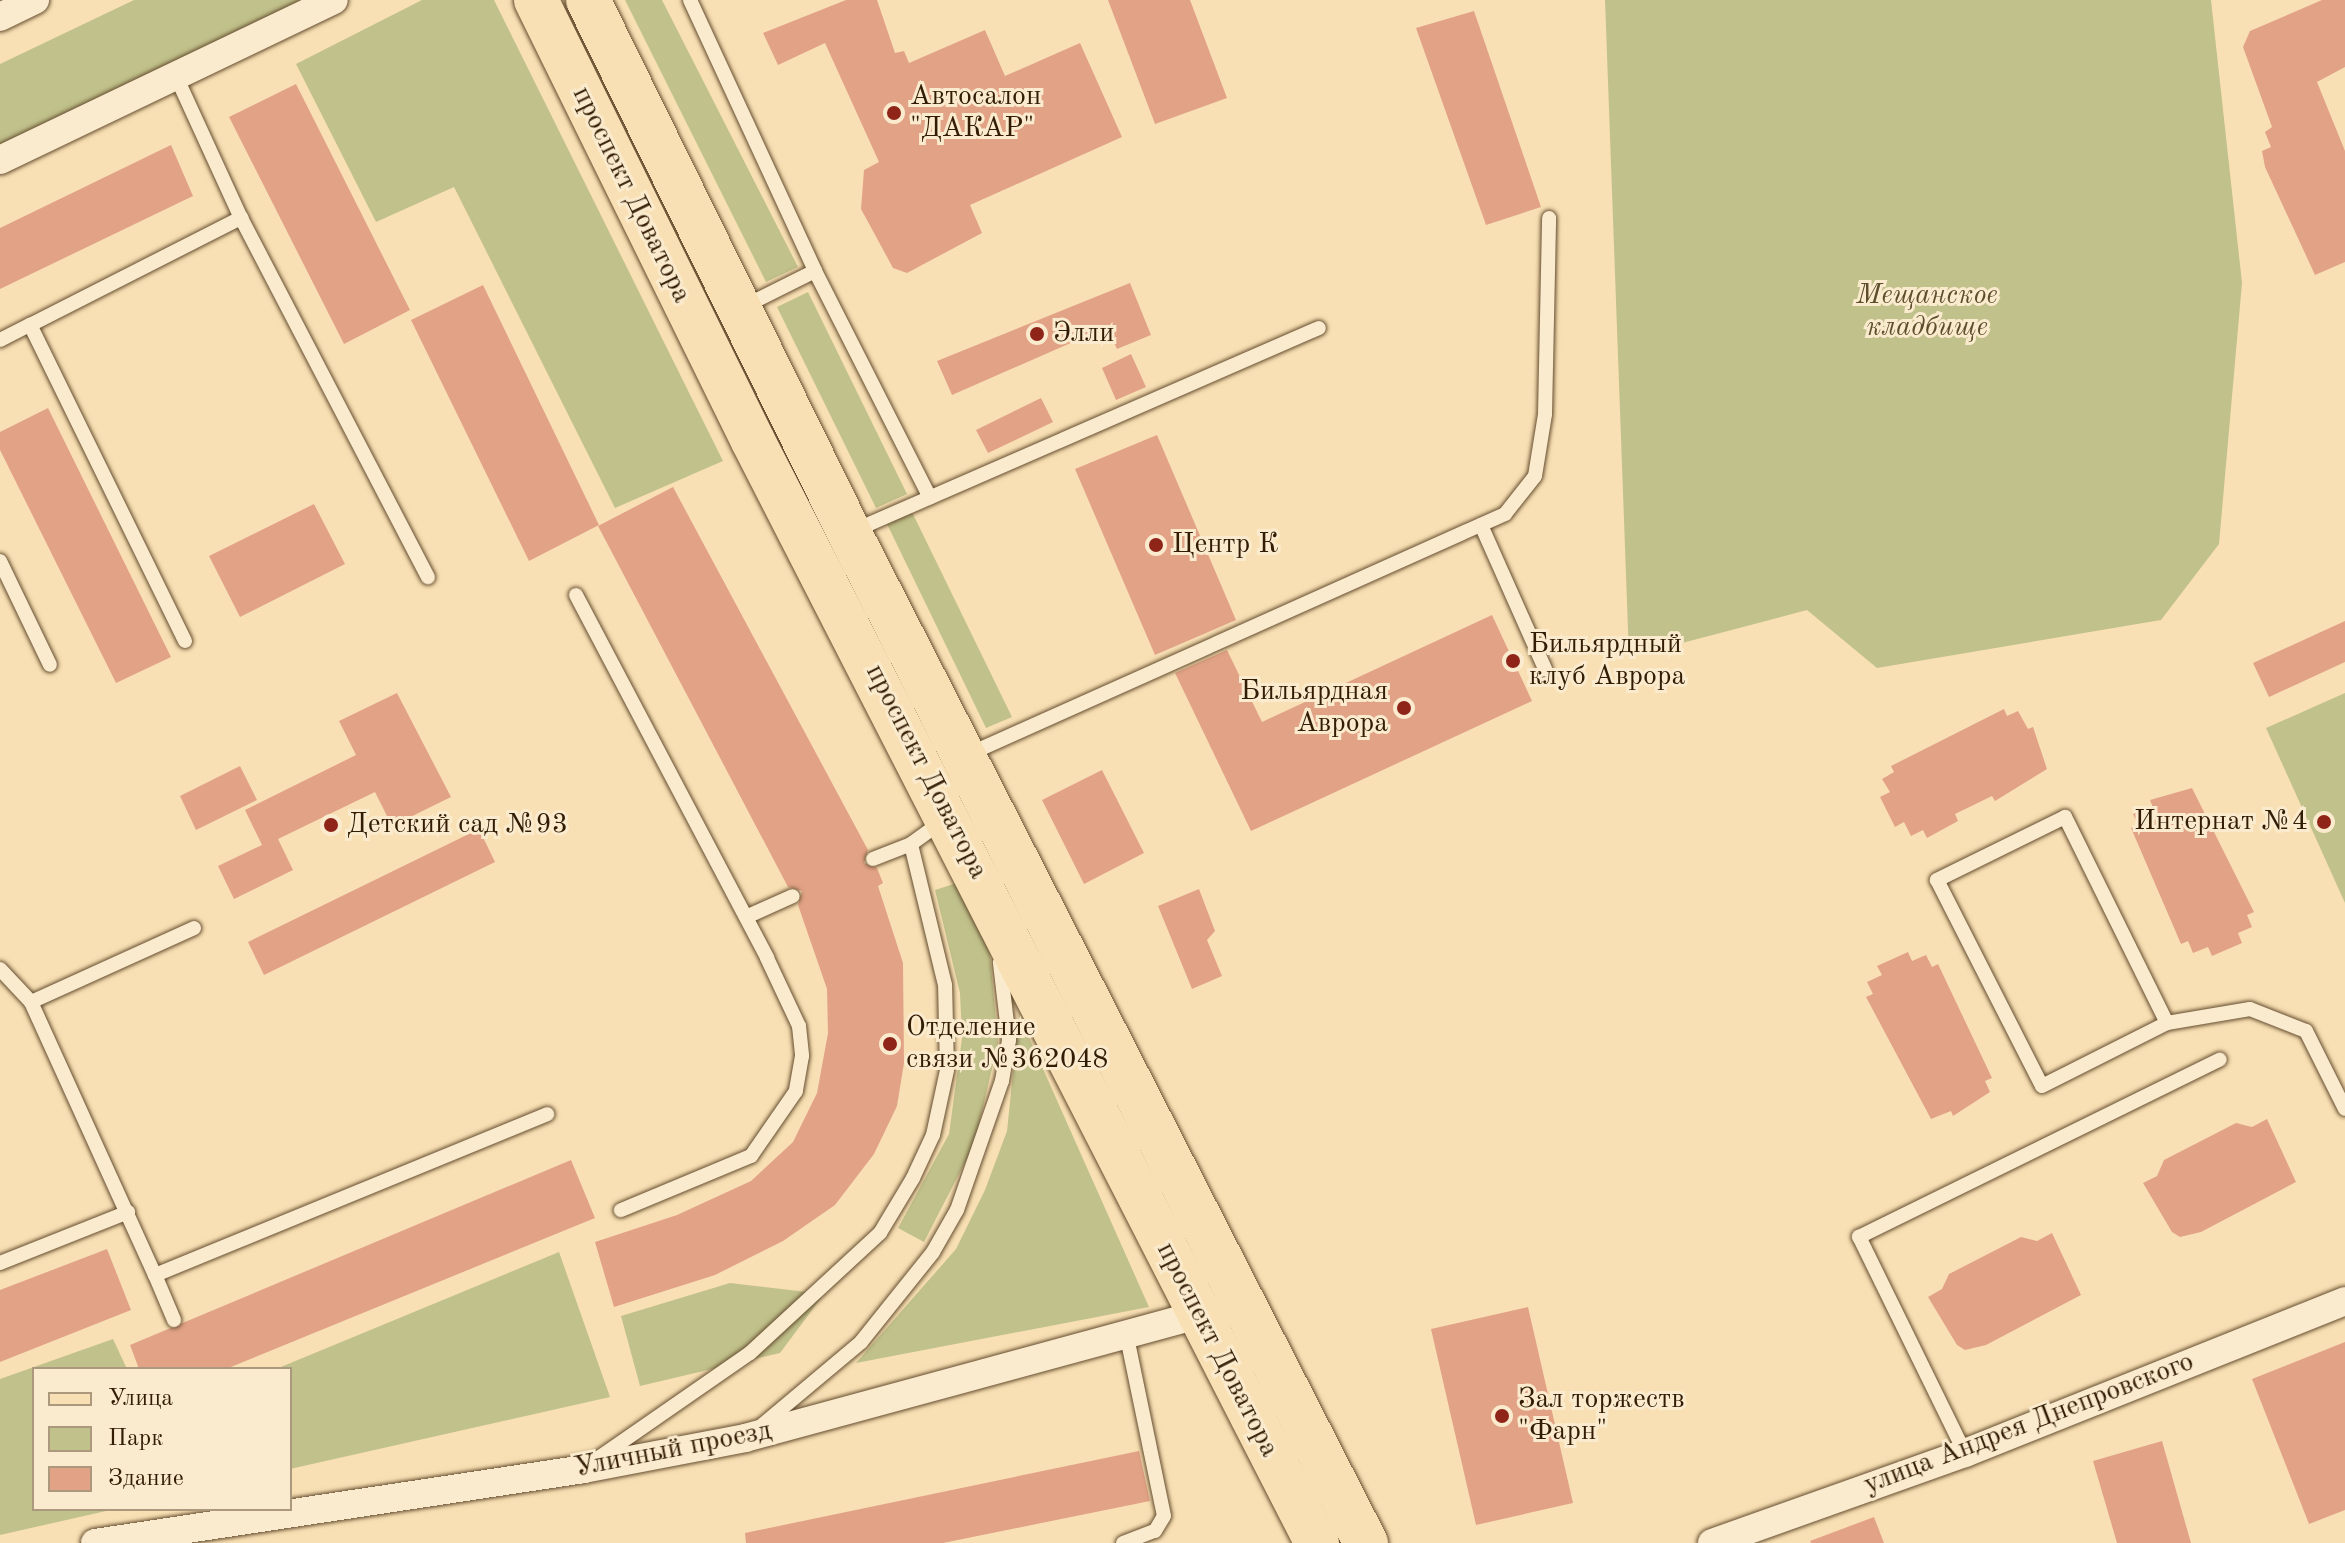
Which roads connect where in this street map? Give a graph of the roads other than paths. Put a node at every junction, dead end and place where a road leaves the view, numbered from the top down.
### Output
1 (35, 0) edge
2 (334, 0) edge
3 (536, 0) edge
4 (588, 0) edge
5 (690, 0) edge
6 (0, 17) edge
7 (175, 74) junction
8 (0, 160) edge
9 (241, 218) junction
10 (1549, 218) dead end
11 (815, 271) junction
12 (739, 309) junction
13 (30, 325) junction
14 (1319, 328) dead end
15 (0, 340) edge
16 (930, 498) junction
17 (1481, 525) junction
18 (849, 532) junction
19 (0, 561) edge
20 (428, 577) dead end
21 (576, 595) dead end
22 (185, 641) dead end
23 (50, 665) dead end
24 (1545, 669) dead end
25 (963, 757) junction
26 (950, 817) junction
27 (911, 844) junction
28 (873, 859) dead end
29 (979, 873) junction
30 (793, 896) dead end
31 (746, 917) junction
32 (194, 928) dead end
33 (0, 969) edge
34 (31, 1002) junction
35 (2167, 1023) junction
36 (2220, 1059) dead end
37 (2345, 1109) edge
38 (547, 1114) dead end
39 (621, 1210) dead end
40 (128, 1212) junction
41 (0, 1263) edge
42 (155, 1275) junction
43 (1238, 1301) junction
44 (2345, 1301) edge
45 (1199, 1318) junction
46 (174, 1320) dead end
47 (1127, 1338) junction
48 (745, 1438) junction
49 (1965, 1453) junction
50 (583, 1469) junction
51 (292, 1509) edge
52 (277, 1511) edge
53 (255, 1514) edge
54 (157, 1537) edge
55 (95, 1543) edge
56 (1123, 1543) edge
57 (1317, 1543) edge
58 (1366, 1543) edge
59 (1712, 1543) edge

1 - 6 street
2 - 7 street
3 - 26 main road, проспект Доватора
4 - 12 main road, проспект Доватора
5 - 11 lane
7 - 8 street
7 - 9 lane
9 - 13 lane
9 - 20 lane
10 - 17 lane
11 - 12 lane
11 - 16 lane
12 - 18 main road, проспект Доватора
13 - 15 lane
13 - 22 lane
14 - 16 lane
16 - 18 lane
17 - 24 lane
17 - 25 lane
18 - 25 main road, проспект Доватора
19 - 23 lane
21 - 31 lane
25 - 43 main road, проспект Доватора
26 - 27 lane
26 - 29 main road, проспект Доватора
27 - 28 lane
27 - 50 lane
29 - 45 main road, проспект Доватора
29 - 48 lane
30 - 31 lane
31 - 39 lane
32 - 34 lane
33 - 34 lane
34 - 40 lane
35 - 35 lane
35 - 37 lane
36 - 49 lane
38 - 42 lane
40 - 41 lane
40 - 42 lane
42 - 46 lane
43 - 45 street, Уличный проезд
43 - 58 main road, проспект Доватора
44 - 49 street, улица Андрея Днепровского
45 - 47 street, Уличный проезд
45 - 57 main road, проспект Доватора
47 - 48 street, Уличный проезд
47 - 56 lane
48 - 50 street, Уличный проезд
49 - 59 street, улица Андрея Днепровского
50 - 51 street, Уличный проезд
52 - 53 street, Уличный проезд
53 - 54 street, Уличный проезд
54 - 55 street, Уличный проезд

